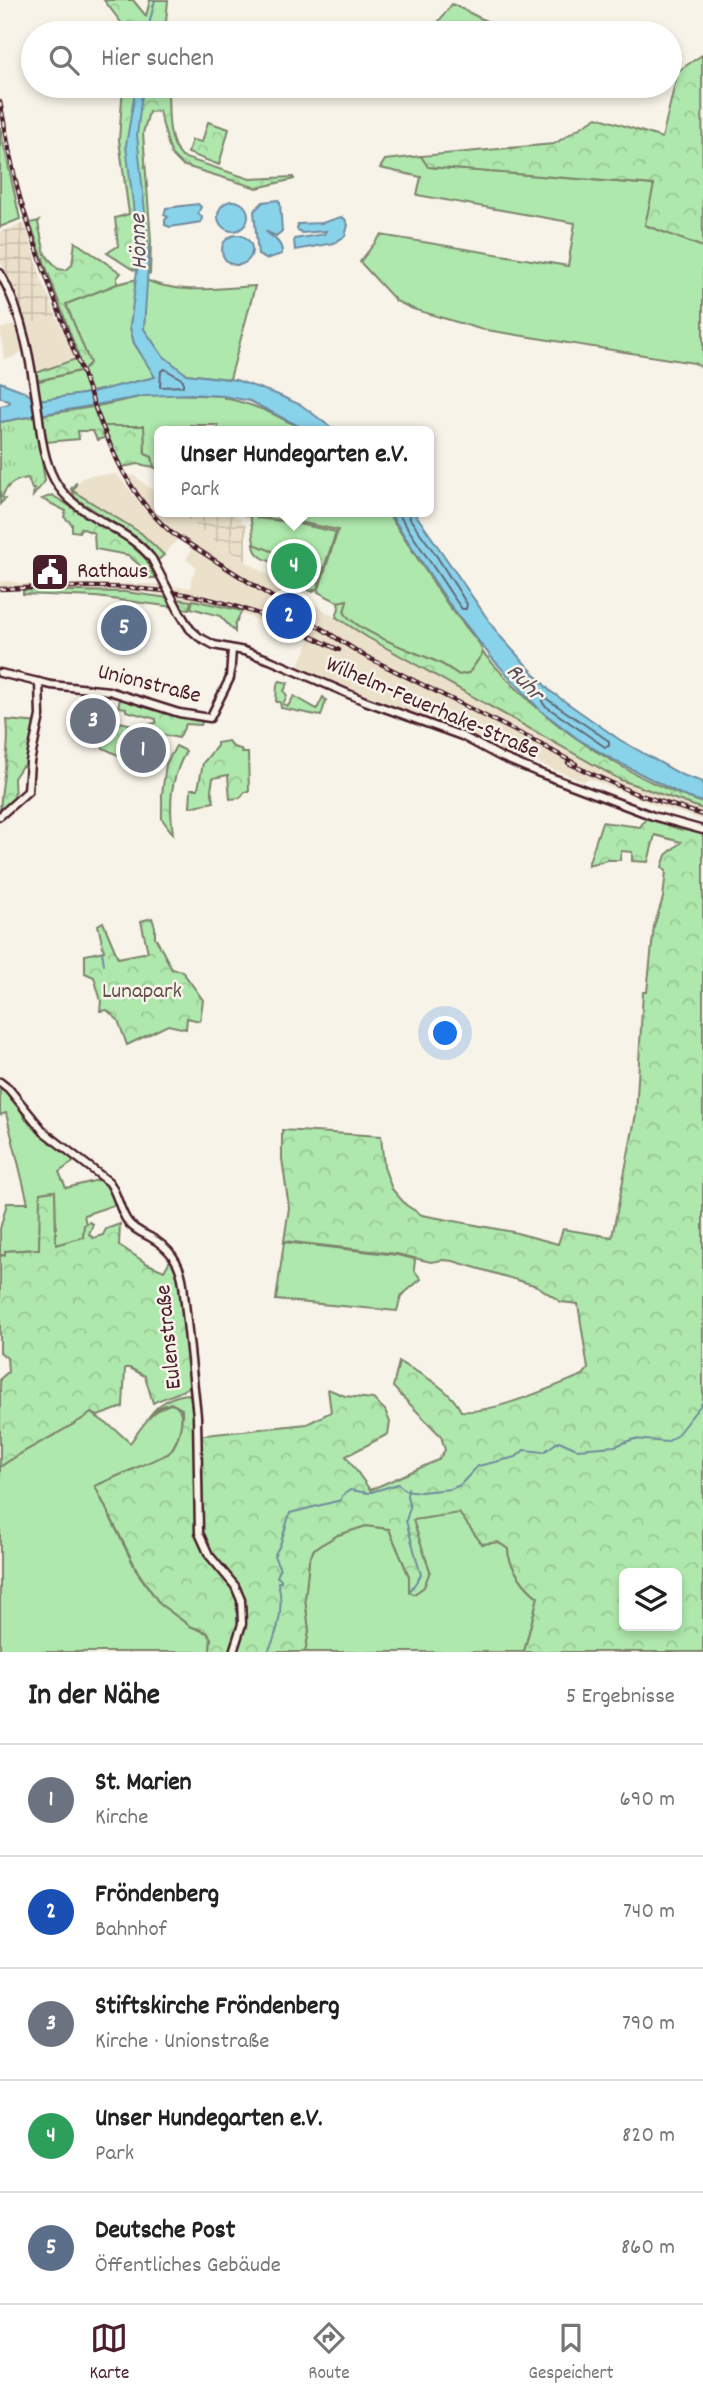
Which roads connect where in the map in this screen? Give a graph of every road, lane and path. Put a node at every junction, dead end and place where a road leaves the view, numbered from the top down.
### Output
1 (0, 273) edge
2 (232, 649) junction
3 (0, 673) edge
4 (39, 682) junction
5 (51, 685) junction
6 (40, 697) junction
7 (0, 816) edge
8 (703, 830) edge
9 (0, 1082) edge
10 (233, 1652) edge

1 - 2 main road, Wilhelm-Feuerhake-Straße, bridge
2 - 5 main road, Unionstraße
2 - 8 main road, Wilhelm-Feuerhake-Straße
3 - 4 main road, Unionstraße
4 - 5 main road, Unionstraße
4 - 6 main road
5 - 6 main road
6 - 7 main road
9 - 10 main road, Eulenstraße

